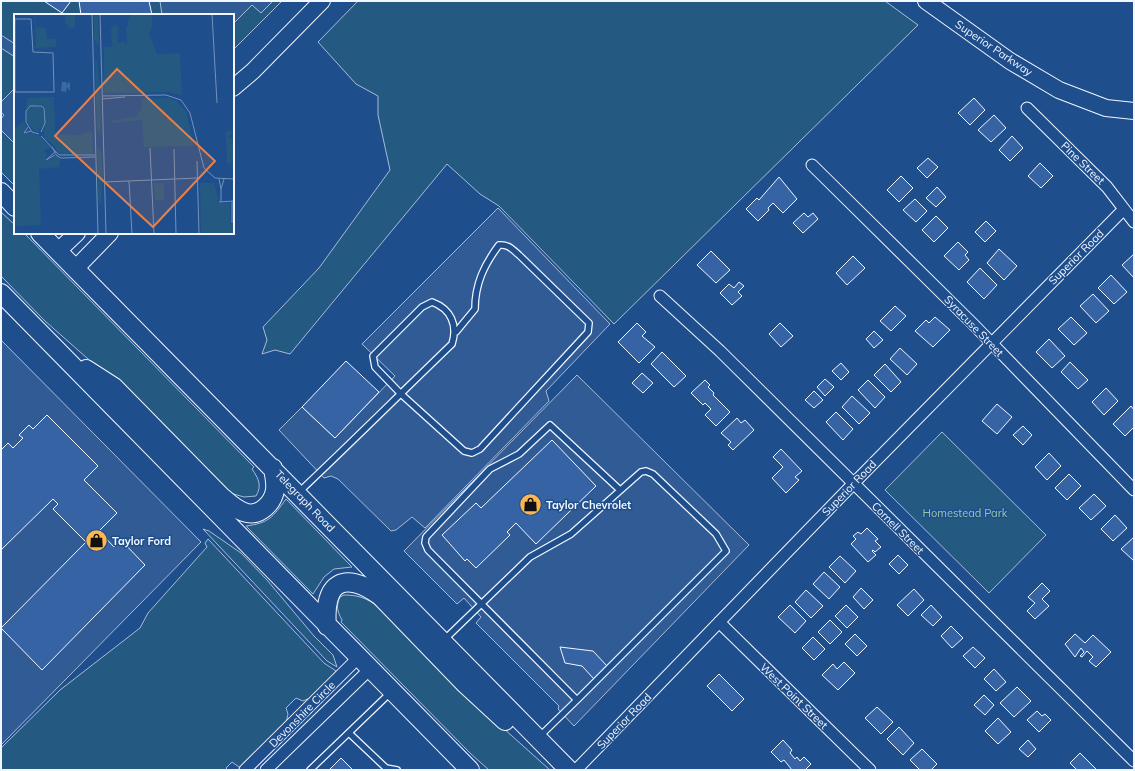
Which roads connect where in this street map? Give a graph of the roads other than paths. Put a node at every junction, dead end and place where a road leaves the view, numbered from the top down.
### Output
1 (322, 1) edge
2 (926, 1) edge
3 (253, 71) junction
4 (234, 87) edge
5 (234, 95) edge
6 (1027, 108) dead end
7 (1134, 111) edge
8 (812, 165) dead end
9 (1124, 209) junction
10 (1134, 222) edge
11 (41, 234) edge
12 (76, 234) edge
13 (109, 234) edge
14 (58, 251) junction
15 (75, 268) junction
16 (1, 293) edge
17 (660, 296) dead end
18 (456, 332) junction
19 (990, 344) junction
20 (58, 351) junction
21 (401, 394) junction
22 (273, 468) junction
23 (853, 484) junction
24 (620, 490) junction
25 (1134, 490) edge
26 (298, 494) junction
27 (482, 603) junction
28 (719, 622) junction
29 (327, 626) junction
30 (442, 642) junction
31 (364, 664) junction
32 (392, 691) junction
33 (577, 700) junction
34 (349, 733) junction
35 (538, 738) junction
36 (1134, 761) edge
37 (245, 770) edge
38 (266, 770) edge
39 (310, 770) edge
40 (397, 770) edge
41 (470, 770) edge
42 (569, 770) edge
43 (576, 770) edge
44 (870, 770) edge

1 - 3 main road
2 - 7 main road, Superior Parkway
3 - 4 main road
3 - 5 main road
6 - 9 street, Pine Street
8 - 19 street, Syracuse Street
9 - 10 street, Pine Street
9 - 19 street, Superior Road
11 - 14 main road, Telegraph Road
12 - 14 main road
13 - 15 main road
14 - 15 main road, Telegraph Road
15 - 22 main road, Telegraph Road
16 - 20 main road
17 - 23 street, Cornell Street
18 - 21 lane
18 - 21 lane
18 - 21 lane
19 - 23 street, Superior Road
19 - 25 street, Syracuse Street
20 - 22 main road
20 - 29 main road
21 - 26 lane
22 - 26 main road, Telegraph Road
23 - 28 street, Superior Road
23 - 36 street, Cornell Street
24 - 27 lane
24 - 27 lane
24 - 33 lane
26 - 30 main road, Telegraph Road
27 - 30 lane
27 - 33 lane
28 - 43 street, Superior Road
28 - 44 street, West Point Street
29 - 31 main road
29 - 35 main road
30 - 35 main road, Telegraph Road
31 - 32 main road
31 - 37 street, Devonshire Circle
31 - 38 street, Devonshire Circle
32 - 34 lane
32 - 41 main road
33 - 35 lane
34 - 39 lane
34 - 40 lane
35 - 42 main road, Telegraph Road

